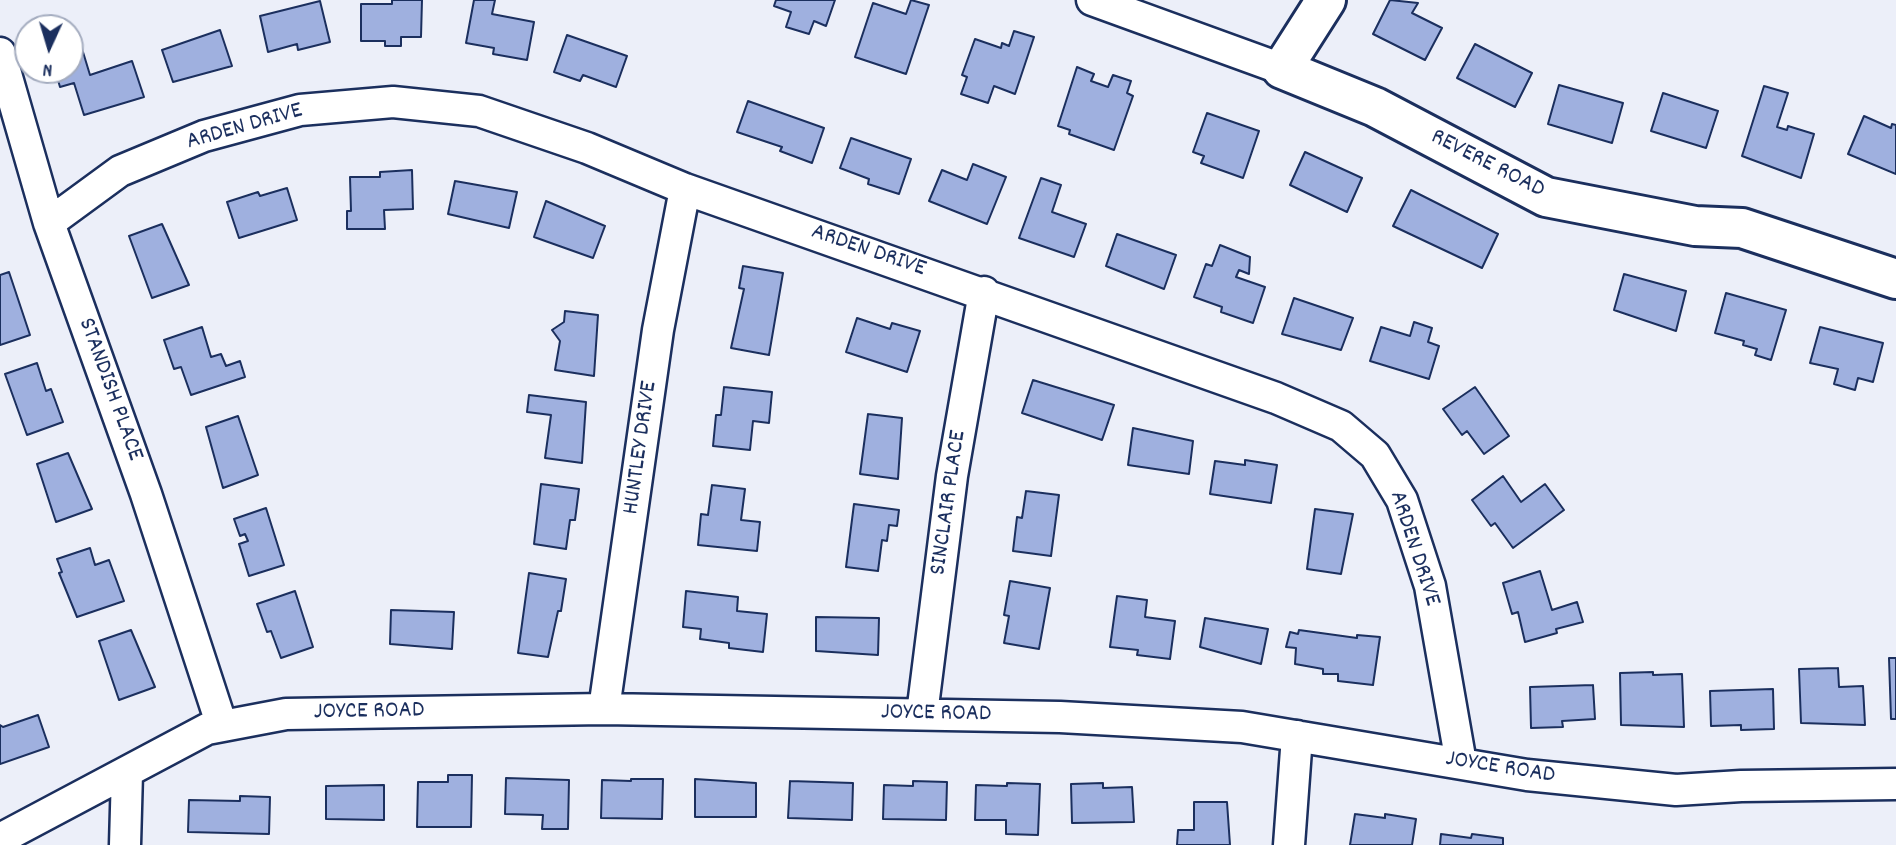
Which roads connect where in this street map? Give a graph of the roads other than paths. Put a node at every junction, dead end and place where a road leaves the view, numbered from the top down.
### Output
1 (1092, 0) edge
2 (1326, 0) edge
3 (0, 53) edge
4 (1282, 69) junction
5 (685, 189) junction
6 (49, 223) junction
7 (1896, 279) edge
8 (984, 292) junction
9 (604, 709) junction
10 (922, 714) junction
11 (222, 726) junction
12 (1297, 736) junction
13 (1461, 763) junction
14 (128, 773) junction
15 (1896, 784) edge
16 (0, 839) edge
17 (125, 845) edge
18 (1289, 845) edge

1 - 4 street, REVERE ROAD
2 - 4 street
3 - 6 street, STANDISH PLACE
4 - 7 street, REVERE ROAD
5 - 6 street, ARDEN DRIVE
5 - 8 street, ARDEN DRIVE
5 - 9 street, HUNTLEY DRIVE
6 - 11 street, STANDISH PLACE
8 - 10 street, SINCLAIR PLACE
8 - 13 street, ARDEN DRIVE
9 - 10 street, JOYCE ROAD
9 - 11 street, JOYCE ROAD
10 - 12 street, JOYCE ROAD
11 - 14 street, JOYCE ROAD
12 - 13 street, JOYCE ROAD
12 - 18 street
13 - 15 street, JOYCE ROAD
14 - 16 street, JOYCE ROAD
14 - 17 street

